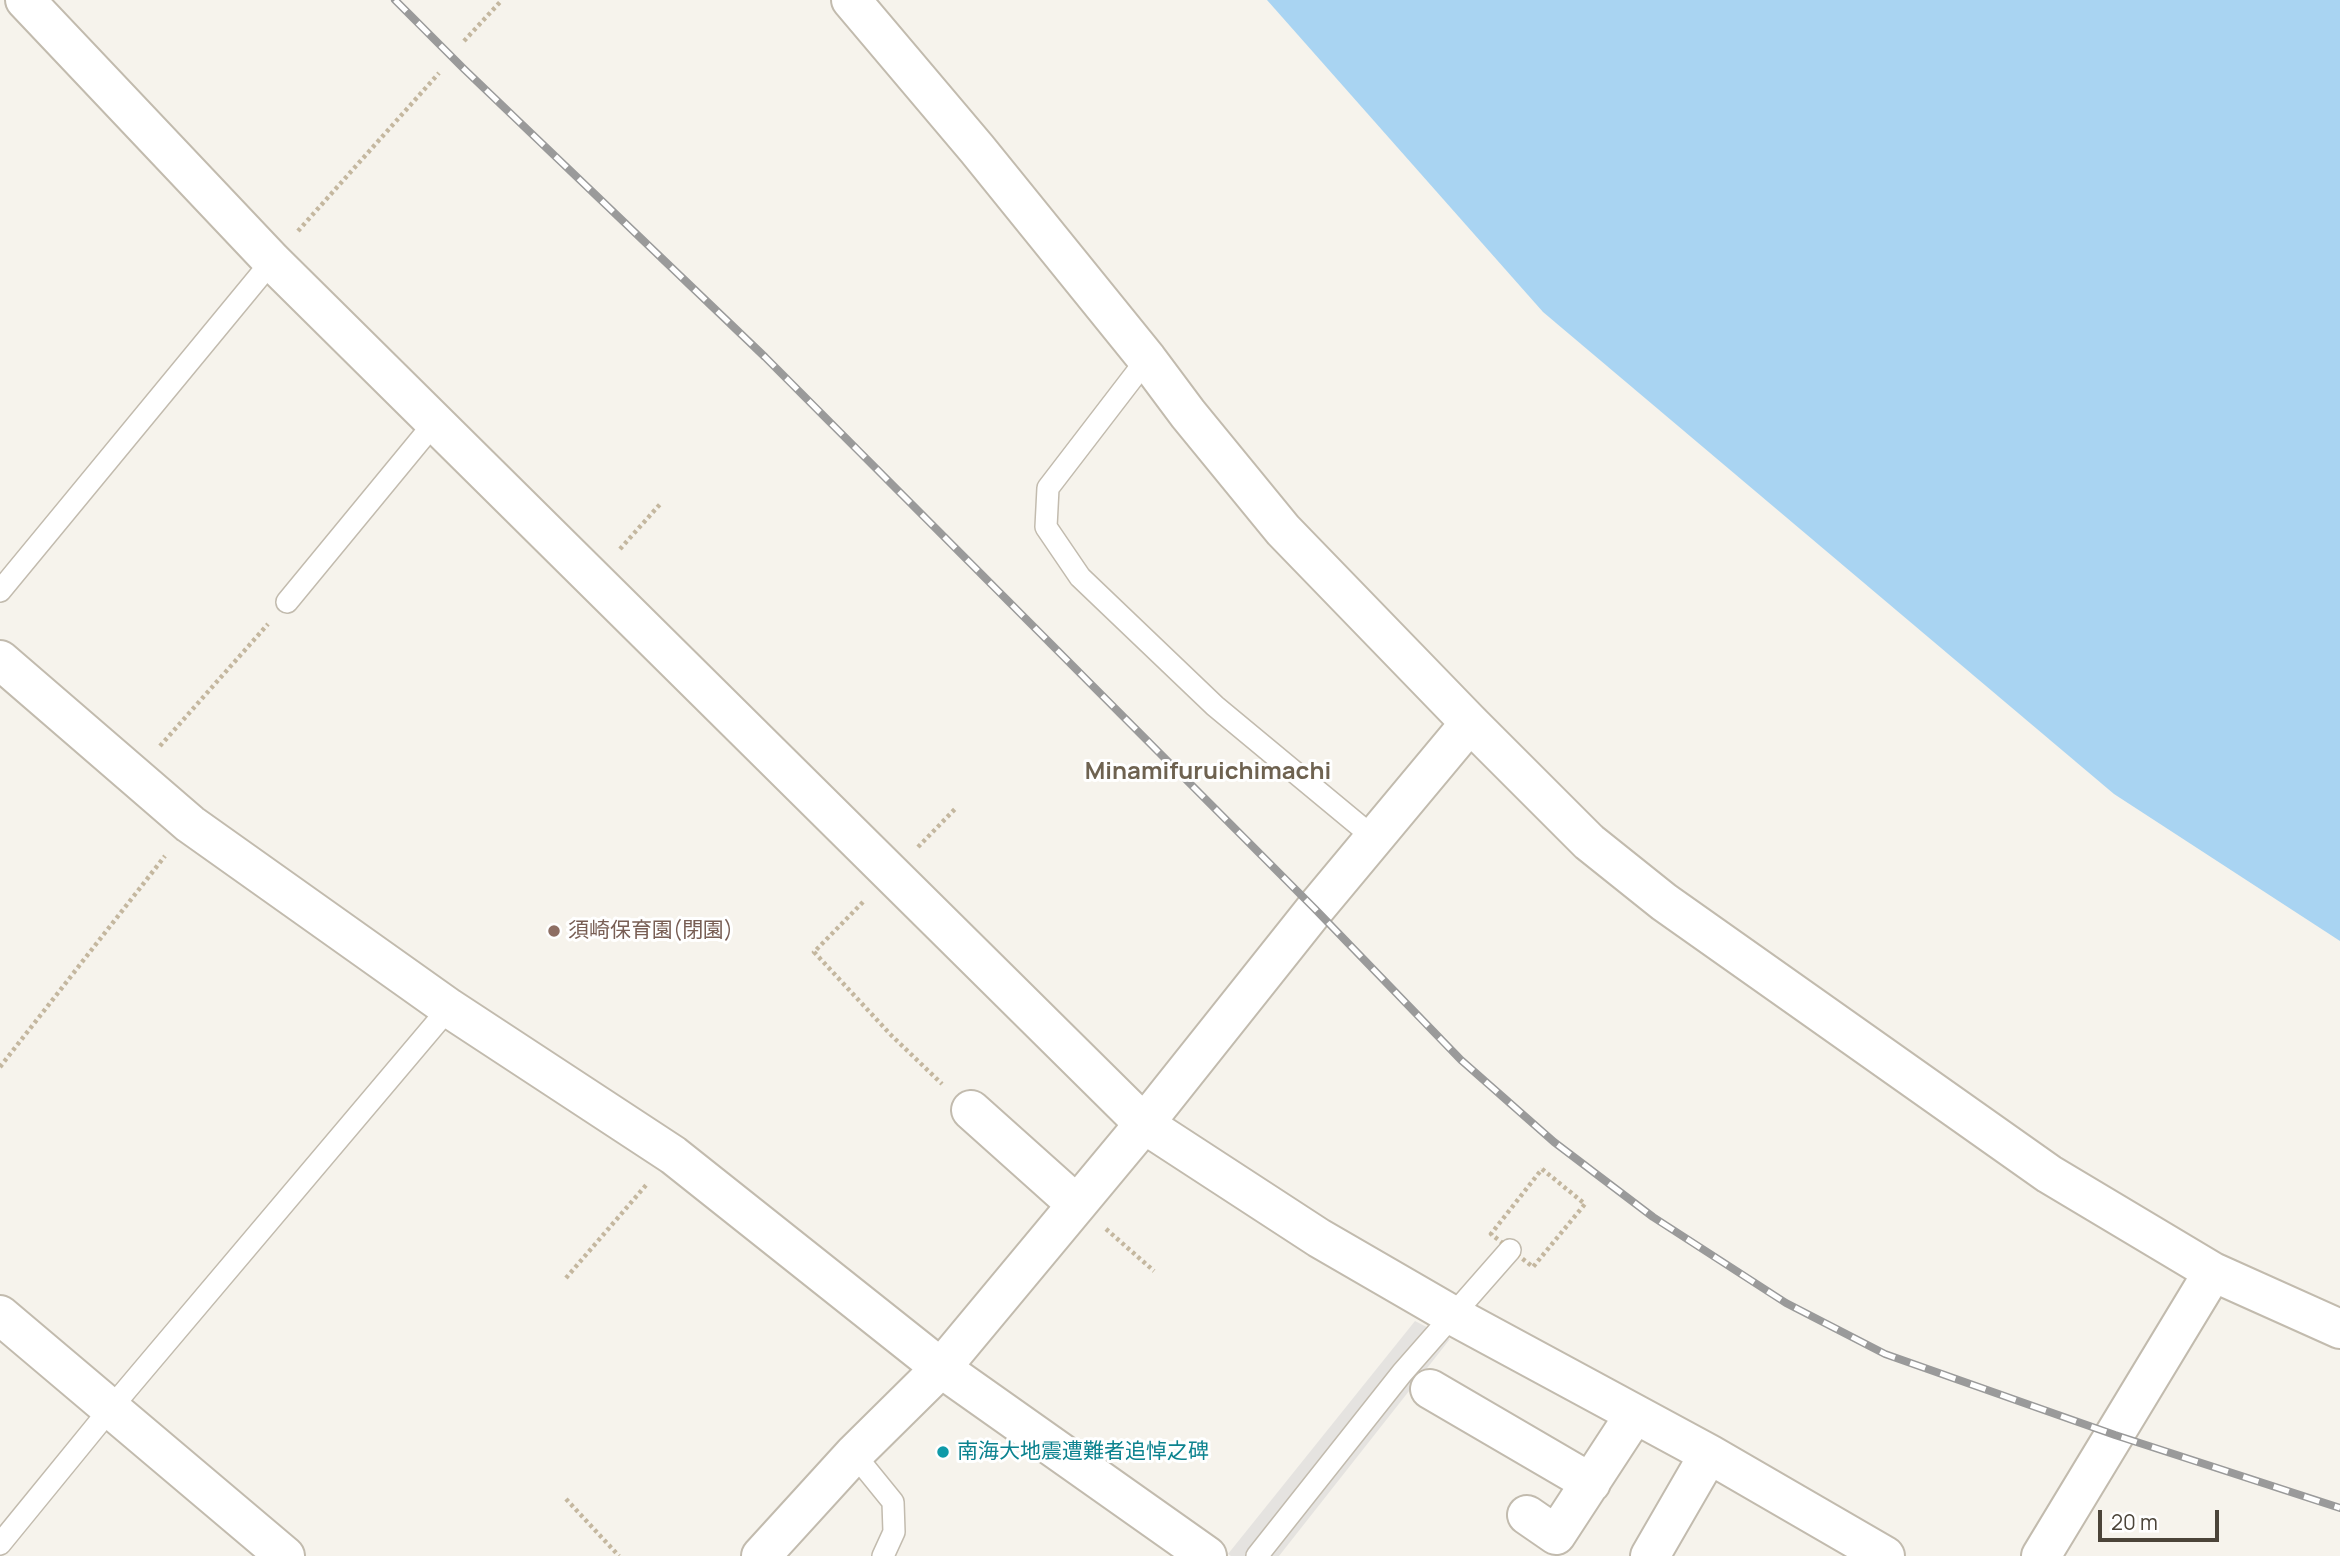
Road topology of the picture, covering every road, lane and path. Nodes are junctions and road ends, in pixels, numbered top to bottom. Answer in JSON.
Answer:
{"nodes":[{"id":1,"x":25,"y":0,"type":"edge"},
{"id":2,"x":502,"y":0,"type":"edge"},
{"id":3,"x":851,"y":0,"type":"edge"},
{"id":4,"x":464,"y":41,"type":"dead end"},
{"id":5,"x":439,"y":72,"type":"dead end"},
{"id":6,"x":272,"y":261,"type":"junction"},
{"id":7,"x":1147,"y":359,"type":"junction"},
{"id":8,"x":436,"y":421,"type":"junction"},
{"id":9,"x":662,"y":502,"type":"dead end"},
{"id":10,"x":593,"y":578,"type":"junction"},
{"id":11,"x":0,"y":591,"type":"edge"},
{"id":12,"x":287,"y":602,"type":"joint"},
{"id":13,"x":0,"y":660,"type":"edge"},
{"id":14,"x":1470,"y":723,"type":"junction"},
{"id":15,"x":135,"y":776,"type":"junction"},
{"id":16,"x":957,"y":807,"type":"dead end"},
{"id":17,"x":190,"y":824,"type":"junction"},
{"id":18,"x":1373,"y":838,"type":"junction"},
{"id":19,"x":891,"y":874,"type":"junction"},
{"id":20,"x":449,"y":1008,"type":"junction"},
{"id":21,"x":0,"y":1068,"type":"edge"},
{"id":22,"x":971,"y":1111,"type":"joint"},
{"id":23,"x":1144,"y":1124,"type":"junction"},
{"id":24,"x":673,"y":1155,"type":"junction"},
{"id":25,"x":1076,"y":1204,"type":"junction"},
{"id":26,"x":1510,"y":1250,"type":"junction"},
{"id":27,"x":1154,"y":1271,"type":"dead end"},
{"id":28,"x":2213,"y":1272,"type":"junction"},
{"id":29,"x":566,"y":1278,"type":"dead end"},
{"id":30,"x":0,"y":1315,"type":"edge"},
{"id":31,"x":1452,"y":1315,"type":"junction"},
{"id":32,"x":2340,"y":1329,"type":"edge"},
{"id":33,"x":941,"y":1368,"type":"junction"},
{"id":34,"x":1430,"y":1389,"type":"dead end"},
{"id":35,"x":111,"y":1408,"type":"junction"},
{"id":36,"x":1635,"y":1414,"type":"junction"},
{"id":37,"x":854,"y":1454,"type":"junction"},
{"id":38,"x":1709,"y":1454,"type":"junction"},
{"id":39,"x":1591,"y":1483,"type":"junction"},
{"id":40,"x":566,"y":1499,"type":"dead end"},
{"id":41,"x":1527,"y":1516,"type":"dead end"},
{"id":42,"x":0,"y":1544,"type":"edge"},
{"id":43,"x":285,"y":1556,"type":"edge"},
{"id":44,"x":620,"y":1556,"type":"edge"},
{"id":45,"x":761,"y":1556,"type":"edge"},
{"id":46,"x":883,"y":1556,"type":"edge"},
{"id":47,"x":1207,"y":1556,"type":"edge"},
{"id":48,"x":1256,"y":1556,"type":"edge"},
{"id":49,"x":1650,"y":1556,"type":"edge"},
{"id":50,"x":1885,"y":1556,"type":"edge"},
{"id":51,"x":2041,"y":1556,"type":"edge"}],
"edges":[{"from":1,"to":6,"type":"street"},
{"from":2,"to":4,"type":"path"},
{"from":3,"to":7,"type":"street"},
{"from":5,"to":6,"type":"path"},
{"from":6,"to":8,"type":"street"},
{"from":6,"to":11,"type":"lane"},
{"from":7,"to":14,"type":"street"},
{"from":7,"to":18,"type":"lane"},
{"from":8,"to":10,"type":"street"},
{"from":8,"to":12,"type":"lane"},
{"from":9,"to":10,"type":"path"},
{"from":10,"to":19,"type":"street"},
{"from":12,"to":15,"type":"path"},
{"from":13,"to":15,"type":"street"},
{"from":14,"to":18,"type":"street"},
{"from":14,"to":28,"type":"street"},
{"from":15,"to":17,"type":"street"},
{"from":16,"to":19,"type":"path"},
{"from":17,"to":20,"type":"street"},
{"from":17,"to":21,"type":"path"},
{"from":18,"to":23,"type":"street"},
{"from":19,"to":22,"type":"path"},
{"from":19,"to":23,"type":"street"},
{"from":20,"to":24,"type":"street"},
{"from":20,"to":35,"type":"lane"},
{"from":22,"to":25,"type":"street"},
{"from":23,"to":25,"type":"street"},
{"from":23,"to":31,"type":"street"},
{"from":24,"to":29,"type":"path"},
{"from":24,"to":33,"type":"street"},
{"from":25,"to":27,"type":"path"},
{"from":25,"to":33,"type":"street"},
{"from":26,"to":26,"type":"path"},
{"from":26,"to":31,"type":"lane"},
{"from":28,"to":32,"type":"street"},
{"from":28,"to":51,"type":"street"},
{"from":30,"to":35,"type":"street"},
{"from":31,"to":36,"type":"street"},
{"from":31,"to":48,"type":"lane"},
{"from":33,"to":37,"type":"street"},
{"from":33,"to":47,"type":"street"},
{"from":34,"to":39,"type":"street"},
{"from":35,"to":42,"type":"lane"},
{"from":35,"to":43,"type":"street"},
{"from":36,"to":38,"type":"street"},
{"from":36,"to":39,"type":"street"},
{"from":37,"to":45,"type":"street"},
{"from":37,"to":46,"type":"lane"},
{"from":38,"to":49,"type":"street"},
{"from":38,"to":50,"type":"street"},
{"from":39,"to":41,"type":"street"},
{"from":40,"to":44,"type":"path"}]}
